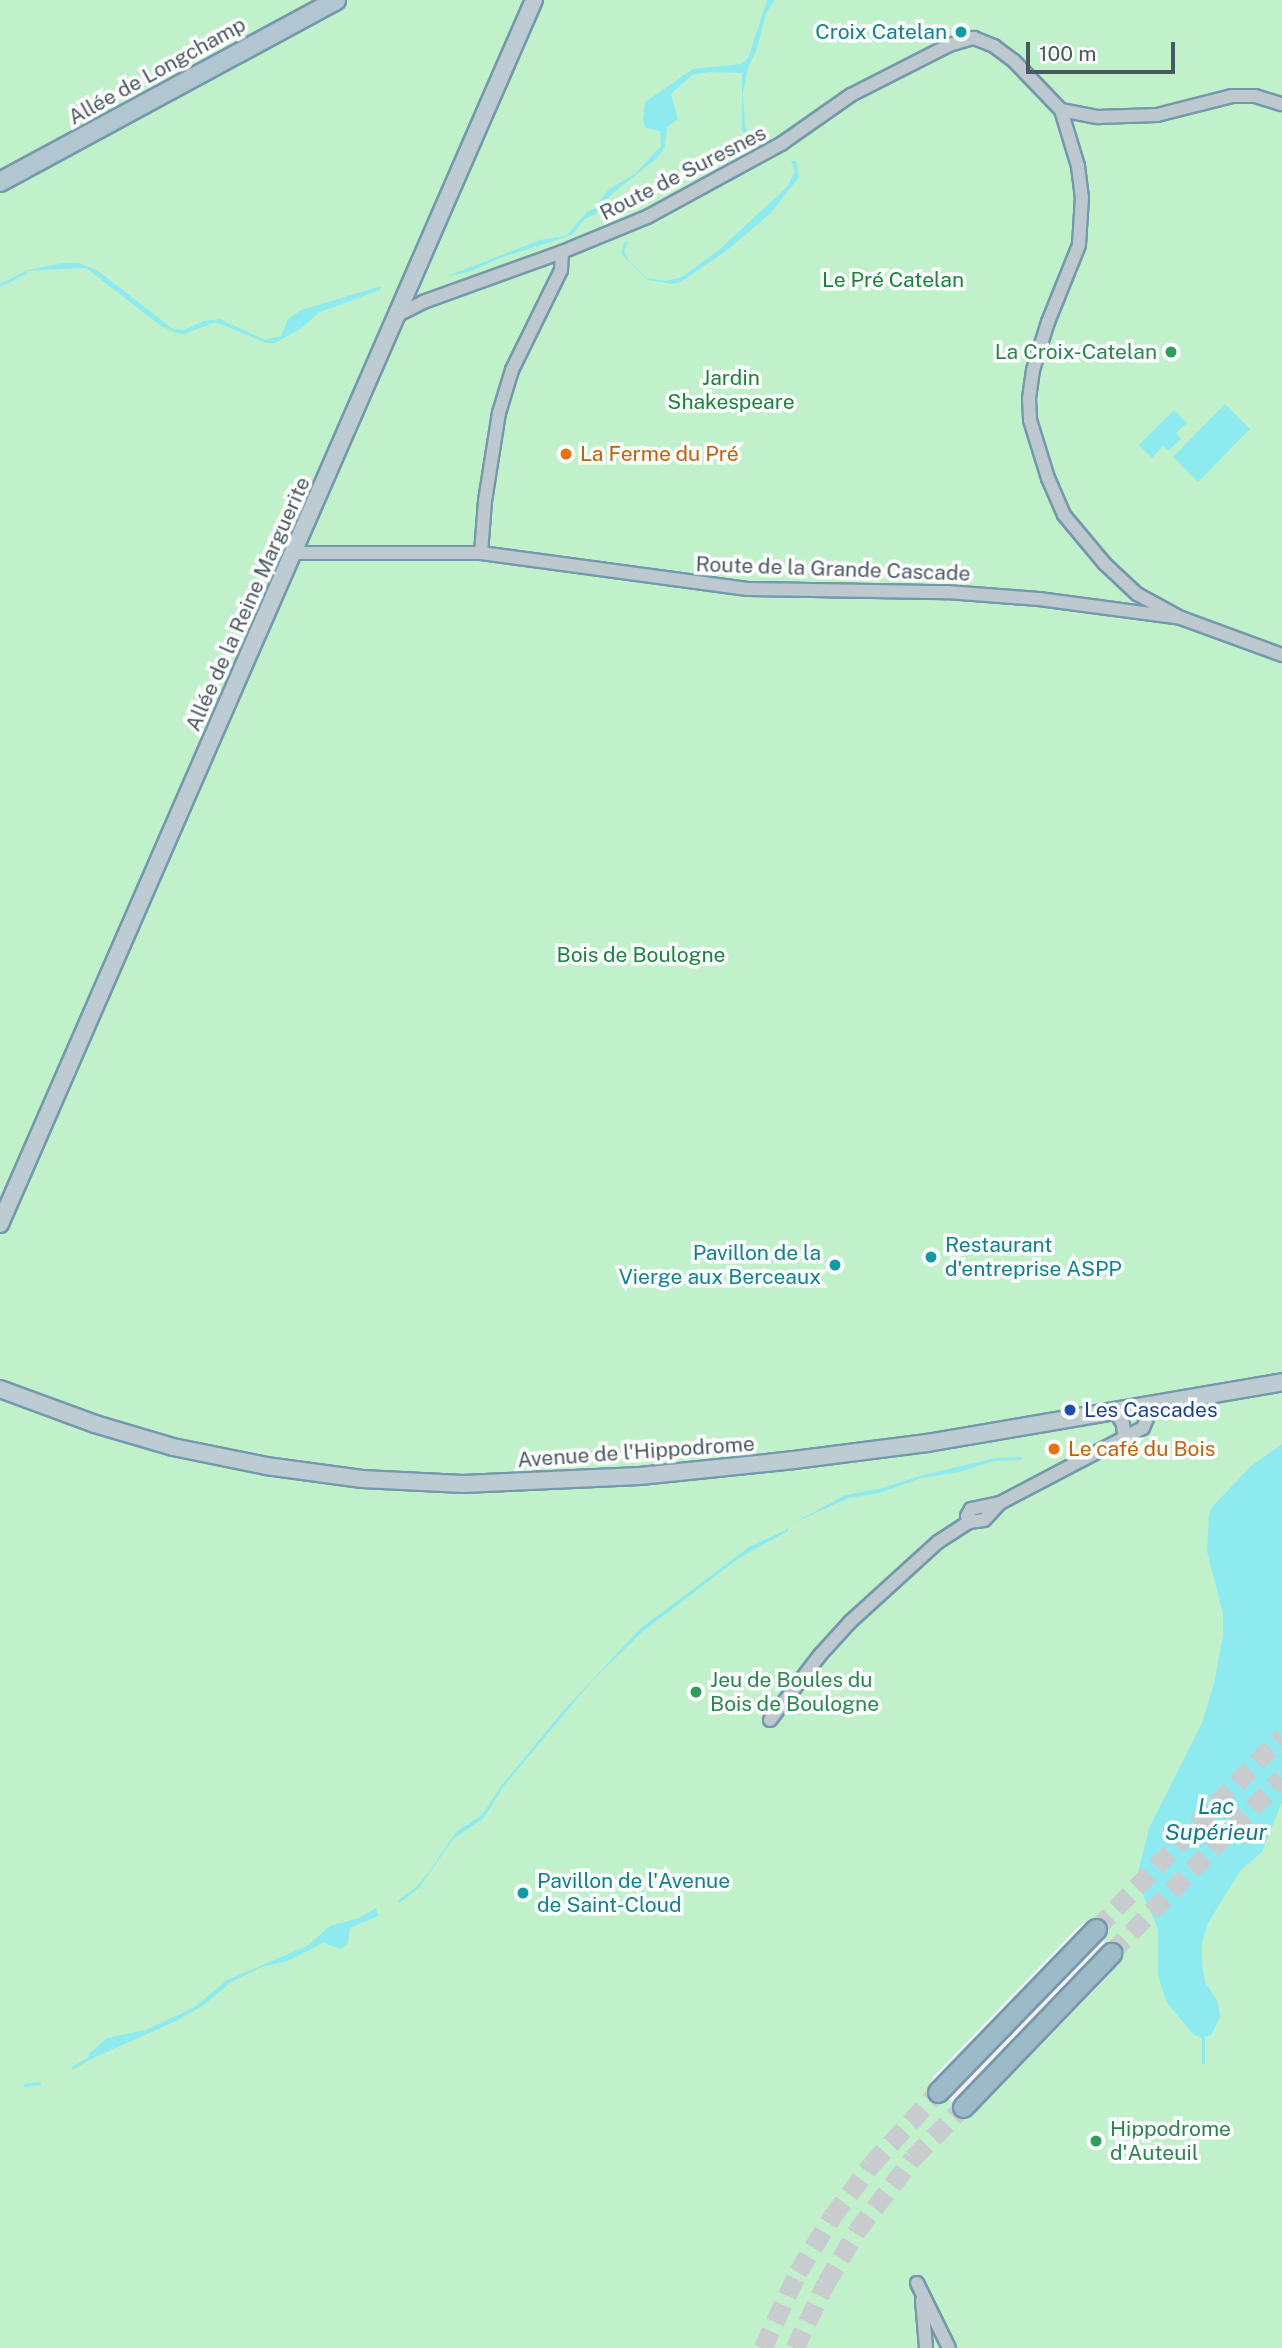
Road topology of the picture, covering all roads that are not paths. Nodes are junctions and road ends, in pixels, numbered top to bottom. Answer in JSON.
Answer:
{"nodes":[{"id":1,"x":336,"y":0,"type":"edge"},
{"id":2,"x":534,"y":0,"type":"edge"},
{"id":3,"x":1282,"y":104,"type":"edge"},
{"id":4,"x":1061,"y":110,"type":"junction"},
{"id":5,"x":0,"y":183,"type":"edge"},
{"id":6,"x":562,"y":252,"type":"junction"},
{"id":7,"x":396,"y":316,"type":"junction"},
{"id":8,"x":293,"y":554,"type":"junction"},
{"id":9,"x":481,"y":554,"type":"junction"},
{"id":10,"x":1181,"y":618,"type":"junction"},
{"id":11,"x":1282,"y":655,"type":"edge"},
{"id":12,"x":0,"y":1224,"type":"edge"},
{"id":13,"x":1282,"y":1382,"type":"edge"},
{"id":14,"x":0,"y":1389,"type":"edge"},
{"id":15,"x":1153,"y":1405,"type":"junction"},
{"id":16,"x":1115,"y":1411,"type":"junction"},
{"id":17,"x":1124,"y":1436,"type":"junction"},
{"id":18,"x":770,"y":1720,"type":"dead end"},
{"id":19,"x":1096,"y":1928,"type":"tunnel mouth"},
{"id":20,"x":1111,"y":1953,"type":"tunnel mouth"},
{"id":21,"x":938,"y":2092,"type":"tunnel mouth"},
{"id":22,"x":962,"y":2107,"type":"tunnel mouth"},
{"id":23,"x":917,"y":2283,"type":"dead end"},
{"id":24,"x":922,"y":2297,"type":"junction"},
{"id":25,"x":926,"y":2348,"type":"edge"},
{"id":26,"x":933,"y":2348,"type":"edge"},
{"id":27,"x":948,"y":2348,"type":"edge"}],
"edges":[{"from":1,"to":5,"type":"main road","name":"Allée de Longchamp"},
{"from":2,"to":7,"type":"main road","name":"Allée de la Reine Marguerite"},
{"from":3,"to":4,"type":"street"},
{"from":4,"to":6,"type":"street","name":"Route de Suresnes"},
{"from":4,"to":10,"type":"street"},
{"from":6,"to":7,"type":"street","name":"Route de Suresnes"},
{"from":6,"to":9,"type":"street"},
{"from":7,"to":8,"type":"main road","name":"Allée de la Reine Marguerite"},
{"from":8,"to":9,"type":"street","name":"Route de la Grande Cascade"},
{"from":8,"to":12,"type":"main road","name":"Allée de la Reine Marguerite"},
{"from":9,"to":10,"type":"street","name":"Route de la Grande Cascade"},
{"from":10,"to":11,"type":"street","name":"Route de la Grande Cascade"},
{"from":13,"to":15,"type":"main road","name":"Avenue de l'Hippodrome"},
{"from":14,"to":16,"type":"main road","name":"Avenue de l'Hippodrome"},
{"from":15,"to":16,"type":"main road","name":"Avenue de l'Hippodrome"},
{"from":15,"to":17,"type":"street"},
{"from":16,"to":17,"type":"street"},
{"from":17,"to":18,"type":"street"},
{"from":19,"to":21,"type":"highway"},
{"from":20,"to":22,"type":"highway"},
{"from":23,"to":24,"type":"street"},
{"from":24,"to":25,"type":"street"},
{"from":24,"to":27,"type":"street"},
{"from":26,"to":27,"type":"street"}]}
